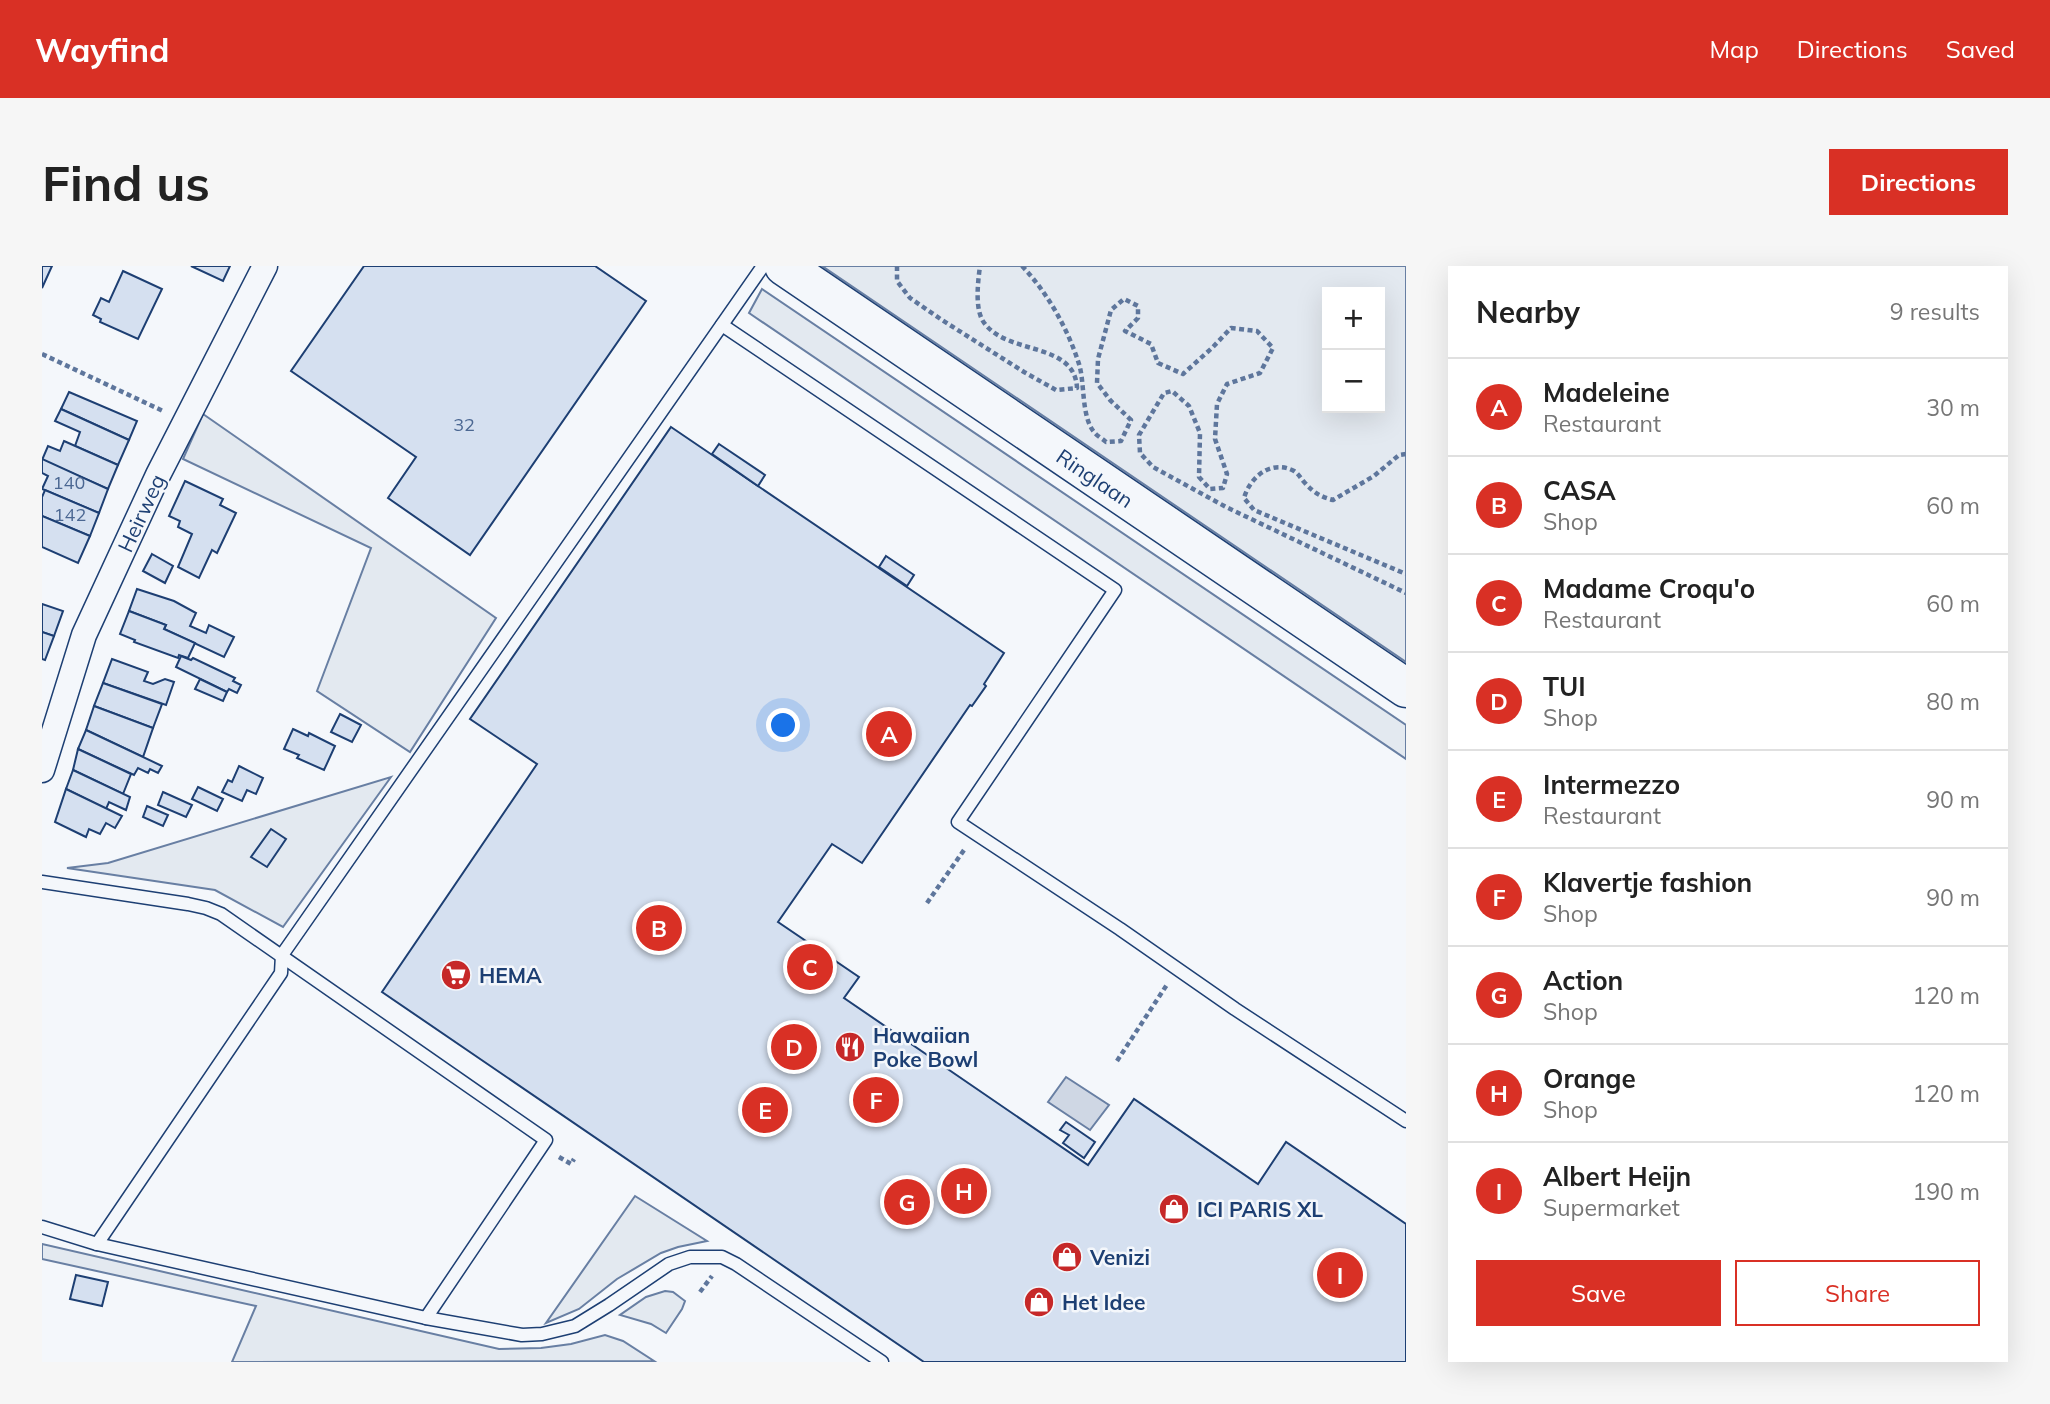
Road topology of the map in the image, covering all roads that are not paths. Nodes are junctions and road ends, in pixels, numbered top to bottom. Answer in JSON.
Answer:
{"nodes":[{"id":1,"x":265,"y":266,"type":"edge"},
{"id":2,"x":764,"y":266,"type":"edge"},
{"id":3,"x":784,"y":266,"type":"edge"},
{"id":4,"x":722,"y":325,"type":"junction"},
{"id":5,"x":1406,"y":688,"type":"edge"},
{"id":6,"x":42,"y":770,"type":"edge"},
{"id":7,"x":42,"y":882,"type":"edge"},
{"id":8,"x":282,"y":955,"type":"junction"},
{"id":9,"x":1406,"y":1121,"type":"edge"},
{"id":10,"x":42,"y":1227,"type":"edge"},
{"id":11,"x":97,"y":1244,"type":"junction"},
{"id":12,"x":426,"y":1318,"type":"junction"},
{"id":13,"x":882,"y":1362,"type":"edge"}],
"edges":[{"from":1,"to":6,"type":"street","name":"Heirweg"},
{"from":2,"to":4,"type":"lane"},
{"from":3,"to":5,"type":"main road","name":"Ringlaan"},
{"from":4,"to":8,"type":"lane"},
{"from":4,"to":9,"type":"lane"},
{"from":7,"to":8,"type":"lane"},
{"from":8,"to":11,"type":"lane"},
{"from":8,"to":12,"type":"lane"},
{"from":10,"to":11,"type":"lane"},
{"from":11,"to":12,"type":"lane"},
{"from":12,"to":13,"type":"lane"}]}
